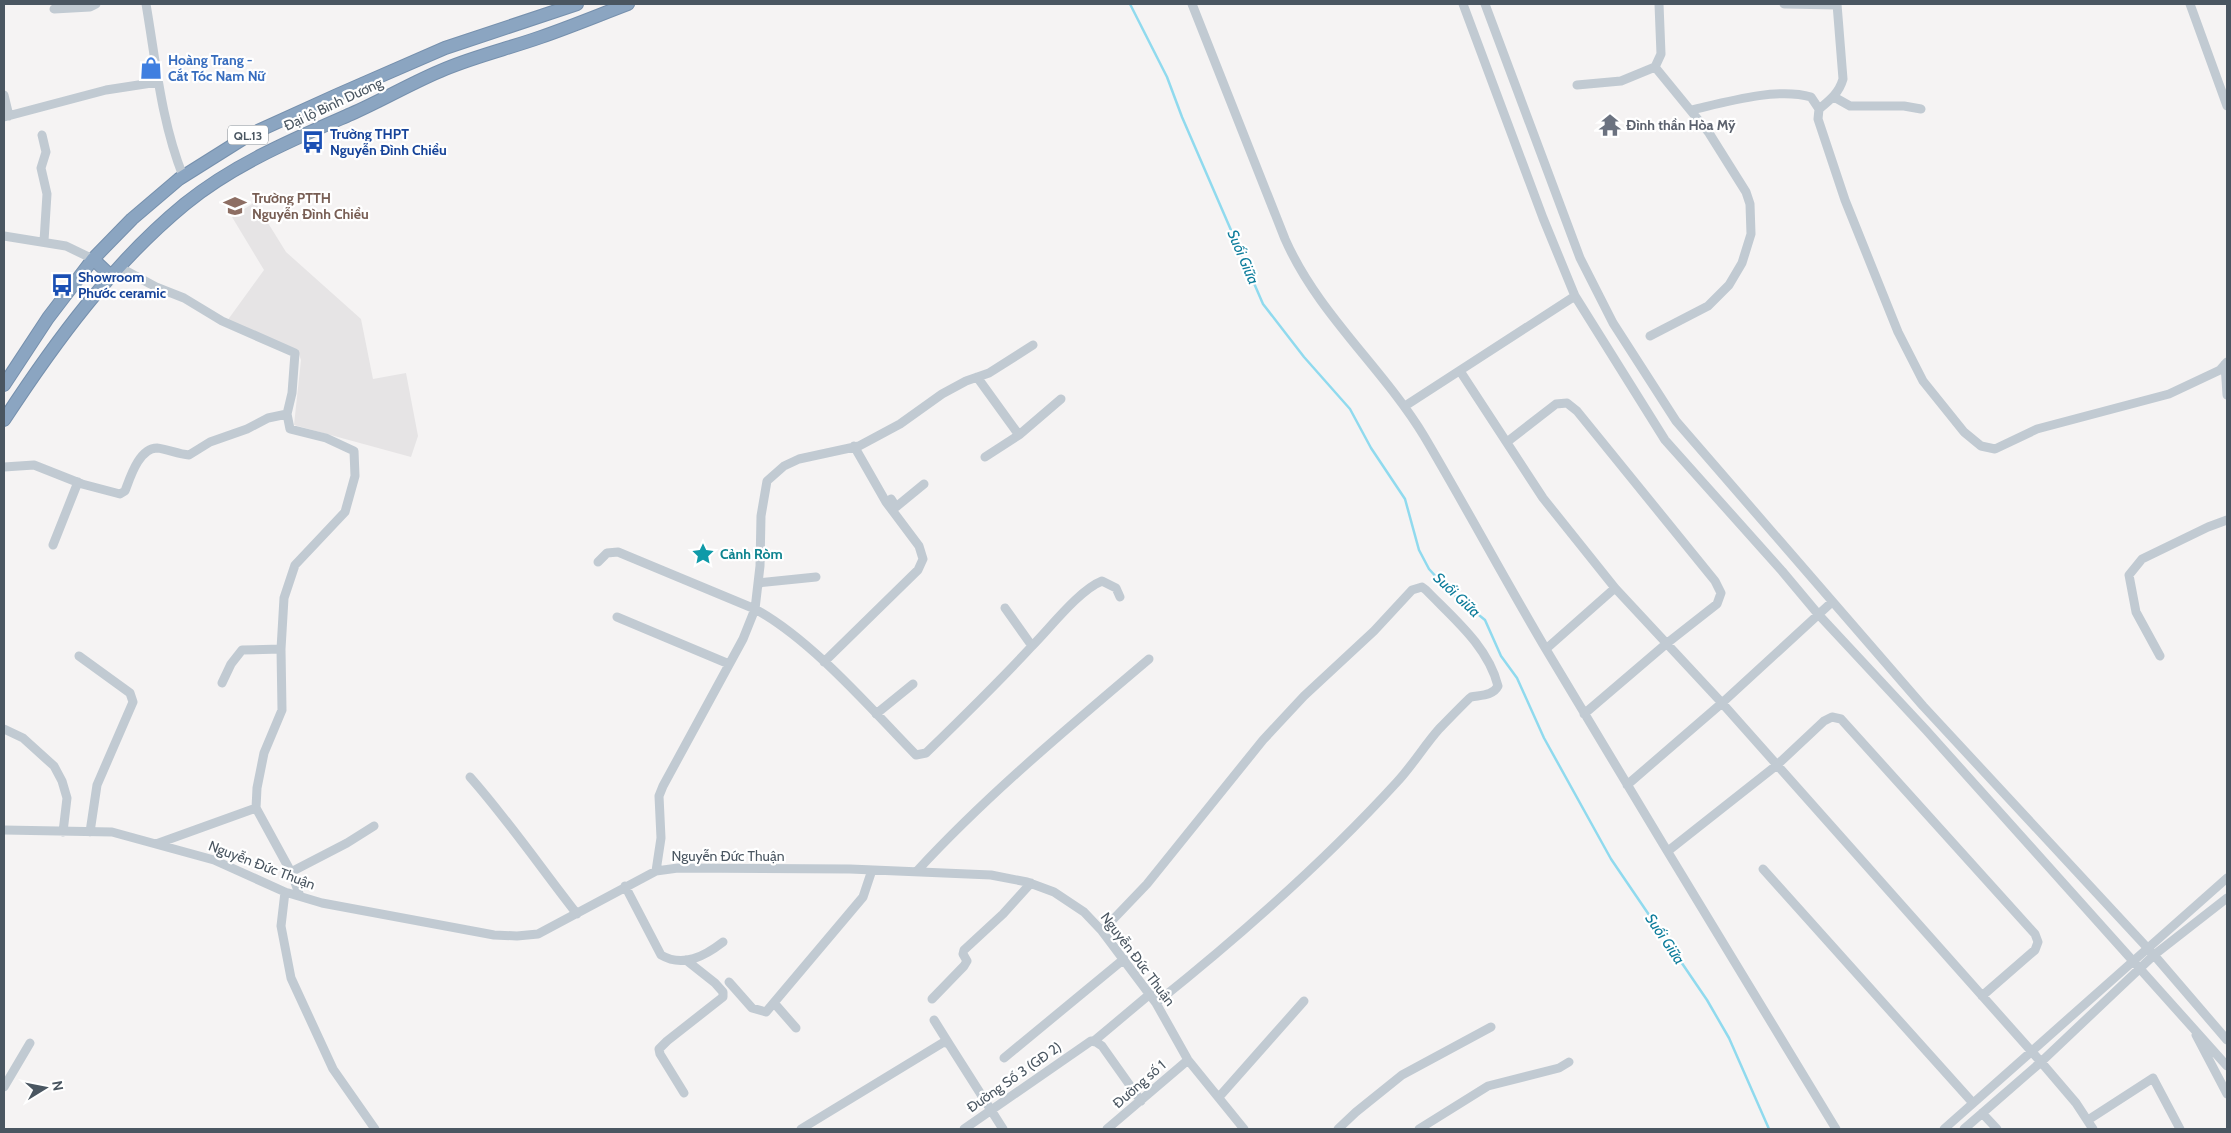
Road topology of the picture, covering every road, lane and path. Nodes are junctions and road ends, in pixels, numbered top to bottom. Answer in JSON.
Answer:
{"nodes":[{"id":1,"x":96,"y":4,"type":"edge"},
{"id":2,"x":146,"y":4,"type":"edge"},
{"id":3,"x":577,"y":4,"type":"edge"},
{"id":4,"x":628,"y":4,"type":"edge"},
{"id":5,"x":1192,"y":4,"type":"edge"},
{"id":6,"x":1463,"y":4,"type":"edge"},
{"id":7,"x":1485,"y":4,"type":"edge"},
{"id":8,"x":1659,"y":4,"type":"edge"},
{"id":9,"x":1784,"y":4,"type":"edge"},
{"id":10,"x":1837,"y":4,"type":"edge"},
{"id":11,"x":2190,"y":4,"type":"edge"},
{"id":12,"x":54,"y":9,"type":"dead end"},
{"id":13,"x":1655,"y":67,"type":"junction"},
{"id":14,"x":158,"y":82,"type":"junction"},
{"id":15,"x":1577,"y":85,"type":"dead end"},
{"id":16,"x":4,"y":95,"type":"edge"},
{"id":17,"x":1834,"y":97,"type":"junction"},
{"id":18,"x":2227,"y":106,"type":"edge"},
{"id":19,"x":1921,"y":108,"type":"dead end"},
{"id":20,"x":1819,"y":109,"type":"junction"},
{"id":21,"x":1692,"y":110,"type":"junction"},
{"id":22,"x":6,"y":116,"type":"edge"},
{"id":23,"x":42,"y":135,"type":"dead end"},
{"id":24,"x":183,"y":176,"type":"junction"},
{"id":25,"x":4,"y":236,"type":"edge"},
{"id":26,"x":44,"y":241,"type":"junction"},
{"id":27,"x":93,"y":259,"type":"junction"},
{"id":28,"x":115,"y":271,"type":"junction"},
{"id":29,"x":1575,"y":296,"type":"junction"},
{"id":30,"x":1650,"y":336,"type":"dead end"},
{"id":31,"x":1034,"y":345,"type":"dead end"},
{"id":32,"x":2226,"y":363,"type":"edge"},
{"id":33,"x":1460,"y":371,"type":"junction"},
{"id":34,"x":977,"y":377,"type":"junction"},
{"id":35,"x":4,"y":385,"type":"edge"},
{"id":36,"x":2227,"y":395,"type":"edge"},
{"id":37,"x":1061,"y":400,"type":"dead end"},
{"id":38,"x":1405,"y":406,"type":"junction"},
{"id":39,"x":287,"y":414,"type":"junction"},
{"id":40,"x":4,"y":420,"type":"edge"},
{"id":41,"x":1019,"y":434,"type":"junction"},
{"id":42,"x":1507,"y":442,"type":"junction"},
{"id":43,"x":857,"y":446,"type":"junction"},
{"id":44,"x":985,"y":457,"type":"dead end"},
{"id":45,"x":4,"y":467,"type":"edge"},
{"id":46,"x":78,"y":482,"type":"junction"},
{"id":47,"x":924,"y":484,"type":"dead end"},
{"id":48,"x":2227,"y":520,"type":"edge"},
{"id":49,"x":53,"y":545,"type":"dead end"},
{"id":50,"x":598,"y":562,"type":"dead end"},
{"id":51,"x":816,"y":577,"type":"dead end"},
{"id":52,"x":758,"y":583,"type":"junction"},
{"id":53,"x":1615,"y":588,"type":"junction"},
{"id":54,"x":1120,"y":597,"type":"dead end"},
{"id":55,"x":1832,"y":602,"type":"junction"},
{"id":56,"x":1005,"y":608,"type":"dead end"},
{"id":57,"x":755,"y":609,"type":"junction"},
{"id":58,"x":1818,"y":614,"type":"junction"},
{"id":59,"x":617,"y":617,"type":"dead end"},
{"id":60,"x":1666,"y":644,"type":"junction"},
{"id":61,"x":1032,"y":646,"type":"junction"},
{"id":62,"x":282,"y":648,"type":"junction"},
{"id":63,"x":1546,"y":649,"type":"junction"},
{"id":64,"x":78,"y":656,"type":"dead end"},
{"id":65,"x":2160,"y":656,"type":"dead end"},
{"id":66,"x":1149,"y":659,"type":"dead end"},
{"id":67,"x":824,"y":662,"type":"junction"},
{"id":68,"x":729,"y":664,"type":"junction"},
{"id":69,"x":222,"y":683,"type":"dead end"},
{"id":70,"x":913,"y":684,"type":"dead end"},
{"id":71,"x":1722,"y":703,"type":"junction"},
{"id":72,"x":876,"y":714,"type":"junction"},
{"id":73,"x":1584,"y":714,"type":"junction"},
{"id":74,"x":4,"y":730,"type":"edge"},
{"id":75,"x":1777,"y":765,"type":"junction"},
{"id":76,"x":470,"y":777,"type":"dead end"},
{"id":77,"x":1627,"y":785,"type":"junction"},
{"id":78,"x":256,"y":808,"type":"junction"},
{"id":79,"x":374,"y":826,"type":"dead end"},
{"id":80,"x":4,"y":830,"type":"edge"},
{"id":81,"x":63,"y":832,"type":"junction"},
{"id":82,"x":90,"y":832,"type":"junction"},
{"id":83,"x":155,"y":844,"type":"junction"},
{"id":84,"x":1668,"y":852,"type":"junction"},
{"id":85,"x":1763,"y":869,"type":"dead end"},
{"id":86,"x":872,"y":870,"type":"junction"},
{"id":87,"x":917,"y":871,"type":"junction"},
{"id":88,"x":291,"y":872,"type":"junction"},
{"id":89,"x":656,"y":872,"type":"junction"},
{"id":90,"x":2227,"y":878,"type":"edge"},
{"id":91,"x":1031,"y":883,"type":"junction"},
{"id":92,"x":625,"y":886,"type":"junction"},
{"id":93,"x":285,"y":892,"type":"junction"},
{"id":94,"x":300,"y":896,"type":"junction"},
{"id":95,"x":2227,"y":898,"type":"edge"},
{"id":96,"x":577,"y":914,"type":"junction"},
{"id":97,"x":1102,"y":931,"type":"junction"},
{"id":98,"x":723,"y":942,"type":"dead end"},
{"id":99,"x":2147,"y":948,"type":"junction"},
{"id":100,"x":2154,"y":955,"type":"junction"},
{"id":101,"x":1124,"y":959,"type":"junction"},
{"id":102,"x":686,"y":960,"type":"junction"},
{"id":103,"x":2133,"y":961,"type":"junction"},
{"id":104,"x":2140,"y":968,"type":"junction"},
{"id":105,"x":729,"y":982,"type":"dead end"},
{"id":106,"x":1150,"y":994,"type":"junction"},
{"id":107,"x":1982,"y":996,"type":"junction"},
{"id":108,"x":932,"y":999,"type":"dead end"},
{"id":109,"x":1304,"y":1001,"type":"dead end"},
{"id":110,"x":1156,"y":1003,"type":"junction"},
{"id":111,"x":775,"y":1004,"type":"junction"},
{"id":112,"x":2186,"y":1018,"type":"junction"},
{"id":113,"x":934,"y":1020,"type":"dead end"},
{"id":114,"x":1491,"y":1027,"type":"dead end"},
{"id":115,"x":796,"y":1028,"type":"dead end"},
{"id":116,"x":2227,"y":1040,"type":"edge"},
{"id":117,"x":1094,"y":1041,"type":"junction"},
{"id":118,"x":30,"y":1043,"type":"dead end"},
{"id":119,"x":949,"y":1044,"type":"junction"},
{"id":120,"x":2031,"y":1050,"type":"junction"},
{"id":121,"x":1004,"y":1058,"type":"dead end"},
{"id":122,"x":1188,"y":1060,"type":"junction"},
{"id":123,"x":1570,"y":1062,"type":"dead end"},
{"id":124,"x":2041,"y":1062,"type":"junction"},
{"id":125,"x":2227,"y":1066,"type":"edge"},
{"id":126,"x":4,"y":1087,"type":"edge"},
{"id":127,"x":684,"y":1093,"type":"dead end"},
{"id":128,"x":2227,"y":1094,"type":"edge"},
{"id":129,"x":1218,"y":1097,"type":"junction"},
{"id":130,"x":1141,"y":1101,"type":"junction"},
{"id":131,"x":1973,"y":1103,"type":"junction"},
{"id":132,"x":991,"y":1112,"type":"junction"},
{"id":133,"x":1982,"y":1113,"type":"junction"},
{"id":134,"x":2088,"y":1120,"type":"junction"},
{"id":135,"x":376,"y":1129,"type":"edge"},
{"id":136,"x":801,"y":1129,"type":"edge"},
{"id":137,"x":964,"y":1129,"type":"edge"},
{"id":138,"x":1002,"y":1129,"type":"edge"},
{"id":139,"x":1108,"y":1129,"type":"edge"},
{"id":140,"x":1244,"y":1129,"type":"edge"},
{"id":141,"x":1338,"y":1129,"type":"edge"},
{"id":142,"x":1419,"y":1129,"type":"edge"},
{"id":143,"x":1836,"y":1129,"type":"edge"},
{"id":144,"x":1944,"y":1129,"type":"edge"},
{"id":145,"x":1964,"y":1129,"type":"edge"},
{"id":146,"x":1997,"y":1129,"type":"edge"},
{"id":147,"x":2093,"y":1129,"type":"edge"},
{"id":148,"x":2180,"y":1129,"type":"edge"}],
"edges":[{"from":1,"to":12,"type":"street"},
{"from":2,"to":14,"type":"street"},
{"from":3,"to":24,"type":"highway","name":"Đại lộ Bình Dương","number":"QL.13"},
{"from":4,"to":28,"type":"highway","name":"Đại lộ Bình Dương","number":"QL.13"},
{"from":5,"to":38,"type":"street"},
{"from":6,"to":29,"type":"street"},
{"from":7,"to":55,"type":"street"},
{"from":8,"to":13,"type":"street"},
{"from":9,"to":10,"type":"street"},
{"from":10,"to":17,"type":"street"},
{"from":11,"to":18,"type":"street"},
{"from":13,"to":15,"type":"street"},
{"from":13,"to":21,"type":"street"},
{"from":14,"to":22,"type":"street"},
{"from":14,"to":24,"type":"street"},
{"from":16,"to":22,"type":"street"},
{"from":17,"to":19,"type":"street"},
{"from":17,"to":20,"type":"street"},
{"from":20,"to":21,"type":"street"},
{"from":20,"to":32,"type":"street"},
{"from":21,"to":30,"type":"street"},
{"from":23,"to":26,"type":"street"},
{"from":24,"to":27,"type":"highway","name":"Đại lộ Bình Dương","number":"QL.13"},
{"from":25,"to":26,"type":"street"},
{"from":26,"to":27,"type":"street"},
{"from":27,"to":28,"type":"highway"},
{"from":27,"to":35,"type":"highway","name":"Đại lộ Bình Dương","number":"QL.13"},
{"from":28,"to":39,"type":"street"},
{"from":28,"to":40,"type":"highway","name":"Đại lộ Bình Dương","number":"QL.13"},
{"from":29,"to":33,"type":"street"},
{"from":29,"to":58,"type":"street"},
{"from":31,"to":34,"type":"street"},
{"from":32,"to":36,"type":"street"},
{"from":33,"to":38,"type":"street"},
{"from":33,"to":42,"type":"street"},
{"from":34,"to":41,"type":"street"},
{"from":34,"to":43,"type":"street"},
{"from":37,"to":41,"type":"street"},
{"from":38,"to":63,"type":"street"},
{"from":39,"to":46,"type":"street"},
{"from":39,"to":62,"type":"street"},
{"from":41,"to":44,"type":"street"},
{"from":42,"to":53,"type":"street"},
{"from":42,"to":60,"type":"street"},
{"from":43,"to":47,"type":"street"},
{"from":43,"to":52,"type":"street"},
{"from":43,"to":67,"type":"street"},
{"from":45,"to":46,"type":"street"},
{"from":46,"to":49,"type":"street"},
{"from":48,"to":65,"type":"street"},
{"from":50,"to":57,"type":"street"},
{"from":51,"to":52,"type":"street"},
{"from":52,"to":57,"type":"street"},
{"from":53,"to":60,"type":"street"},
{"from":53,"to":63,"type":"street"},
{"from":54,"to":61,"type":"street"},
{"from":55,"to":58,"type":"street"},
{"from":55,"to":99,"type":"street"},
{"from":56,"to":61,"type":"street"},
{"from":57,"to":67,"type":"street"},
{"from":57,"to":68,"type":"street"},
{"from":58,"to":71,"type":"street"},
{"from":58,"to":103,"type":"street"},
{"from":59,"to":68,"type":"street"},
{"from":60,"to":71,"type":"street"},
{"from":60,"to":73,"type":"street"},
{"from":61,"to":72,"type":"street"},
{"from":62,"to":69,"type":"street"},
{"from":62,"to":78,"type":"street"},
{"from":63,"to":73,"type":"street"},
{"from":64,"to":82,"type":"street"},
{"from":66,"to":87,"type":"street"},
{"from":67,"to":72,"type":"street"},
{"from":68,"to":89,"type":"street"},
{"from":70,"to":72,"type":"street"},
{"from":71,"to":75,"type":"street"},
{"from":71,"to":77,"type":"street"},
{"from":73,"to":77,"type":"street"},
{"from":74,"to":81,"type":"street"},
{"from":75,"to":84,"type":"street"},
{"from":75,"to":107,"type":"street"},
{"from":75,"to":107,"type":"street"},
{"from":76,"to":96,"type":"street"},
{"from":77,"to":84,"type":"street"},
{"from":78,"to":83,"type":"street"},
{"from":78,"to":88,"type":"street"},
{"from":79,"to":88,"type":"street"},
{"from":80,"to":81,"type":"street","name":"Nguyễn Đức Thuận"},
{"from":81,"to":82,"type":"street","name":"Nguyễn Đức Thuận"},
{"from":82,"to":83,"type":"street","name":"Nguyễn Đức Thuận"},
{"from":83,"to":93,"type":"street","name":"Nguyễn Đức Thuận"},
{"from":84,"to":143,"type":"street"},
{"from":85,"to":131,"type":"street"},
{"from":86,"to":87,"type":"street","name":"Nguyễn Đức Thuận"},
{"from":86,"to":89,"type":"street","name":"Nguyễn Đức Thuận"},
{"from":86,"to":111,"type":"street"},
{"from":87,"to":91,"type":"street","name":"Nguyễn Đức Thuận"},
{"from":88,"to":94,"type":"street"},
{"from":89,"to":92,"type":"street","name":"Nguyễn Đức Thuận"},
{"from":90,"to":99,"type":"street"},
{"from":91,"to":97,"type":"street","name":"Nguyễn Đức Thuận"},
{"from":91,"to":108,"type":"street"},
{"from":92,"to":96,"type":"street","name":"Nguyễn Đức Thuận"},
{"from":92,"to":102,"type":"street"},
{"from":93,"to":94,"type":"street","name":"Nguyễn Đức Thuận"},
{"from":93,"to":135,"type":"street"},
{"from":94,"to":96,"type":"street","name":"Nguyễn Đức Thuận"},
{"from":95,"to":100,"type":"street"},
{"from":97,"to":101,"type":"street","name":"Nguyễn Đức Thuận"},
{"from":97,"to":110,"type":"street"},
{"from":98,"to":102,"type":"street"},
{"from":99,"to":100,"type":"street"},
{"from":99,"to":103,"type":"street"},
{"from":100,"to":104,"type":"street"},
{"from":100,"to":116,"type":"street"},
{"from":101,"to":106,"type":"street","name":"Nguyễn Đức Thuận"},
{"from":101,"to":121,"type":"street"},
{"from":102,"to":127,"type":"street"},
{"from":103,"to":104,"type":"street"},
{"from":103,"to":120,"type":"street"},
{"from":104,"to":112,"type":"street"},
{"from":104,"to":124,"type":"street"},
{"from":105,"to":111,"type":"street"},
{"from":106,"to":110,"type":"street","name":"Nguyễn Đức Thuận"},
{"from":106,"to":117,"type":"street","name":"Đường Số 3 (GĐ 2)"},
{"from":107,"to":120,"type":"street"},
{"from":109,"to":129,"type":"street"},
{"from":110,"to":122,"type":"street","name":"Nguyễn Đức Thuận"},
{"from":111,"to":115,"type":"street"},
{"from":112,"to":125,"type":"street"},
{"from":112,"to":128,"type":"street"},
{"from":113,"to":119,"type":"street"},
{"from":114,"to":141,"type":"street"},
{"from":117,"to":130,"type":"street"},
{"from":117,"to":132,"type":"street","name":"Đường Số 3 (GĐ 2)"},
{"from":118,"to":126,"type":"street"},
{"from":119,"to":132,"type":"street"},
{"from":119,"to":136,"type":"street"},
{"from":120,"to":124,"type":"street"},
{"from":120,"to":131,"type":"street"},
{"from":122,"to":129,"type":"street","name":"Nguyễn Đức Thuận"},
{"from":122,"to":130,"type":"street","name":"Đường số 1"},
{"from":123,"to":142,"type":"street"},
{"from":124,"to":133,"type":"street"},
{"from":124,"to":134,"type":"street"},
{"from":129,"to":140,"type":"street","name":"Nguyễn Đức Thuận"},
{"from":130,"to":139,"type":"street","name":"Đường số 1"},
{"from":131,"to":144,"type":"street"},
{"from":132,"to":137,"type":"street","name":"Đường Số 3 (GĐ 2)"},
{"from":132,"to":138,"type":"street"},
{"from":133,"to":145,"type":"street"},
{"from":133,"to":146,"type":"street"},
{"from":134,"to":147,"type":"street"},
{"from":134,"to":148,"type":"street"}]}
